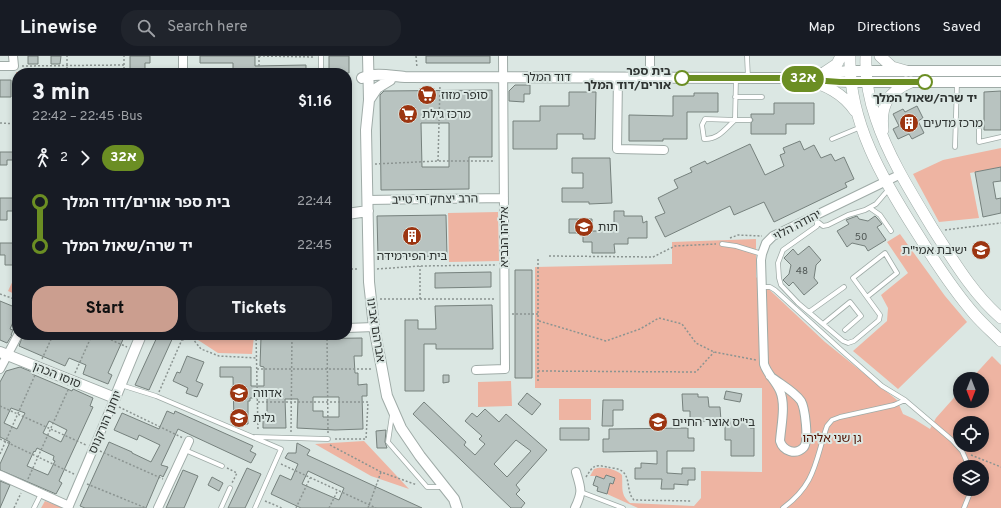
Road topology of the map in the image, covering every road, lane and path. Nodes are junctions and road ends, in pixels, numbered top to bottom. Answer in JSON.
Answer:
{"nodes":[{"id":1,"x":14,"y":56,"type":"edge"},
{"id":2,"x":67,"y":56,"type":"edge"},
{"id":3,"x":124,"y":56,"type":"edge"},
{"id":4,"x":184,"y":56,"type":"edge"},
{"id":5,"x":259,"y":56,"type":"edge"},
{"id":6,"x":321,"y":56,"type":"edge"},
{"id":7,"x":362,"y":56,"type":"edge"},
{"id":8,"x":368,"y":56,"type":"edge"},
{"id":9,"x":416,"y":56,"type":"edge"},
{"id":10,"x":502,"y":56,"type":"edge"},
{"id":11,"x":650,"y":56,"type":"edge"},
{"id":12,"x":747,"y":56,"type":"edge"},
{"id":13,"x":841,"y":56,"type":"edge"},
{"id":14,"x":850,"y":56,"type":"edge"},
{"id":15,"x":866,"y":56,"type":"edge"},
{"id":16,"x":880,"y":56,"type":"edge"},
{"id":17,"x":67,"y":65,"type":"junction"},
{"id":18,"x":124,"y":65,"type":"joint"},
{"id":19,"x":0,"y":66,"type":"edge"},
{"id":20,"x":14,"y":66,"type":"junction"},
{"id":21,"x":183,"y":68,"type":"edge"},
{"id":22,"x":259,"y":68,"type":"edge"},
{"id":23,"x":321,"y":68,"type":"edge"},
{"id":24,"x":906,"y":71,"type":"junction"},
{"id":25,"x":1001,"y":71,"type":"edge"},
{"id":26,"x":826,"y":72,"type":"junction"},
{"id":27,"x":850,"y":77,"type":"junction"},
{"id":28,"x":867,"y":77,"type":"junction"},
{"id":29,"x":366,"y":78,"type":"junction"},
{"id":30,"x":391,"y":78,"type":"junction"},
{"id":31,"x":417,"y":78,"type":"junction"},
{"id":32,"x":440,"y":78,"type":"junction"},
{"id":33,"x":502,"y":78,"type":"junction"},
{"id":34,"x":618,"y":78,"type":"junction"},
{"id":35,"x":650,"y":78,"type":"junction"},
{"id":36,"x":736,"y":78,"type":"junction"},
{"id":37,"x":748,"y":78,"type":"junction"},
{"id":38,"x":785,"y":78,"type":"junction"},
{"id":39,"x":805,"y":79,"type":"junction"},
{"id":40,"x":911,"y":82,"type":"junction"},
{"id":41,"x":957,"y":82,"type":"junction"},
{"id":42,"x":1001,"y":82,"type":"edge"},
{"id":43,"x":735,"y":97,"type":"junction"},
{"id":44,"x":762,"y":98,"type":"dead end"},
{"id":45,"x":369,"y":100,"type":"junction"},
{"id":46,"x":857,"y":114,"type":"junction"},
{"id":47,"x":735,"y":120,"type":"junction"},
{"id":48,"x":750,"y":120,"type":"dead end"},
{"id":49,"x":0,"y":124,"type":"edge"},
{"id":50,"x":12,"y":124,"type":"edge"},
{"id":51,"x":862,"y":127,"type":"junction"},
{"id":52,"x":979,"y":129,"type":"dead end"},
{"id":53,"x":366,"y":130,"type":"junction"},
{"id":54,"x":1001,"y":137,"type":"edge"},
{"id":55,"x":832,"y":139,"type":"dead end"},
{"id":56,"x":884,"y":140,"type":"junction"},
{"id":57,"x":955,"y":147,"type":"dead end"},
{"id":58,"x":664,"y":150,"type":"dead end"},
{"id":59,"x":503,"y":160,"type":"junction"},
{"id":60,"x":438,"y":161,"type":"junction"},
{"id":61,"x":367,"y":164,"type":"junction"},
{"id":62,"x":901,"y":174,"type":"junction"},
{"id":63,"x":888,"y":185,"type":"junction"},
{"id":64,"x":504,"y":198,"type":"junction"},
{"id":65,"x":367,"y":200,"type":"junction"},
{"id":66,"x":870,"y":208,"type":"junction"},
{"id":67,"x":368,"y":211,"type":"junction"},
{"id":68,"x":352,"y":213,"type":"edge"},
{"id":69,"x":817,"y":218,"type":"junction"},
{"id":70,"x":1001,"y":224,"type":"edge"},
{"id":71,"x":892,"y":231,"type":"dead end"},
{"id":72,"x":940,"y":231,"type":"dead end"},
{"id":73,"x":773,"y":236,"type":"junction"},
{"id":74,"x":722,"y":244,"type":"junction"},
{"id":75,"x":762,"y":254,"type":"junction"},
{"id":76,"x":549,"y":256,"type":"dead end"},
{"id":77,"x":538,"y":260,"type":"dead end"},
{"id":78,"x":504,"y":265,"type":"junction"},
{"id":79,"x":420,"y":266,"type":"junction"},
{"id":80,"x":352,"y":269,"type":"edge"},
{"id":81,"x":368,"y":269,"type":"junction"},
{"id":82,"x":844,"y":286,"type":"dead end"},
{"id":83,"x":761,"y":287,"type":"junction"},
{"id":84,"x":0,"y":294,"type":"edge"},
{"id":85,"x":867,"y":297,"type":"junction"},
{"id":86,"x":12,"y":298,"type":"edge"},
{"id":87,"x":370,"y":298,"type":"junction"},
{"id":88,"x":420,"y":299,"type":"junction"},
{"id":89,"x":504,"y":299,"type":"junction"},
{"id":90,"x":809,"y":312,"type":"junction"},
{"id":91,"x":504,"y":314,"type":"junction"},
{"id":92,"x":539,"y":314,"type":"junction"},
{"id":93,"x":1001,"y":318,"type":"edge"},
{"id":94,"x":539,"y":320,"type":"junction"},
{"id":95,"x":823,"y":324,"type":"junction"},
{"id":96,"x":374,"y":327,"type":"junction"},
{"id":97,"x":352,"y":328,"type":"edge"},
{"id":98,"x":845,"y":330,"type":"dead end"},
{"id":99,"x":14,"y":340,"type":"edge"},
{"id":100,"x":51,"y":340,"type":"edge"},
{"id":101,"x":90,"y":340,"type":"edge"},
{"id":102,"x":111,"y":340,"type":"edge"},
{"id":103,"x":139,"y":340,"type":"edge"},
{"id":104,"x":182,"y":340,"type":"edge"},
{"id":105,"x":194,"y":340,"type":"edge"},
{"id":106,"x":256,"y":340,"type":"edge"},
{"id":107,"x":292,"y":340,"type":"edge"},
{"id":108,"x":327,"y":340,"type":"edge"},
{"id":109,"x":1001,"y":341,"type":"edge"},
{"id":110,"x":134,"y":350,"type":"junction"},
{"id":111,"x":714,"y":352,"type":"junction"},
{"id":112,"x":4,"y":353,"type":"edge"},
{"id":113,"x":257,"y":358,"type":"junction"},
{"id":114,"x":764,"y":364,"type":"junction"},
{"id":115,"x":38,"y":367,"type":"junction"},
{"id":116,"x":0,"y":369,"type":"edge"},
{"id":117,"x":257,"y":369,"type":"junction"},
{"id":118,"x":292,"y":369,"type":"junction"},
{"id":119,"x":382,"y":369,"type":"junction"},
{"id":120,"x":327,"y":370,"type":"junction"},
{"id":121,"x":476,"y":370,"type":"dead end"},
{"id":122,"x":538,"y":371,"type":"junction"},
{"id":123,"x":770,"y":376,"type":"junction"},
{"id":124,"x":72,"y":381,"type":"junction"},
{"id":125,"x":538,"y":381,"type":"dead end"},
{"id":126,"x":120,"y":385,"type":"junction"},
{"id":127,"x":156,"y":396,"type":"junction"},
{"id":128,"x":905,"y":400,"type":"junction"},
{"id":129,"x":113,"y":401,"type":"junction"},
{"id":130,"x":258,"y":402,"type":"junction"},
{"id":131,"x":292,"y":402,"type":"junction"},
{"id":132,"x":328,"y":402,"type":"junction"},
{"id":133,"x":0,"y":406,"type":"edge"},
{"id":134,"x":393,"y":410,"type":"junction"},
{"id":135,"x":18,"y":414,"type":"junction"},
{"id":136,"x":51,"y":429,"type":"junction"},
{"id":137,"x":253,"y":437,"type":"junction"},
{"id":138,"x":258,"y":437,"type":"junction"},
{"id":139,"x":291,"y":438,"type":"junction"},
{"id":140,"x":0,"y":439,"type":"edge"},
{"id":141,"x":318,"y":439,"type":"junction"},
{"id":142,"x":328,"y":439,"type":"junction"},
{"id":143,"x":189,"y":441,"type":"joint"},
{"id":144,"x":953,"y":441,"type":"edge"},
{"id":145,"x":5,"y":442,"type":"junction"},
{"id":146,"x":94,"y":448,"type":"junction"},
{"id":147,"x":185,"y":450,"type":"junction"},
{"id":148,"x":964,"y":452,"type":"edge"},
{"id":149,"x":0,"y":454,"type":"edge"},
{"id":150,"x":38,"y":457,"type":"junction"},
{"id":151,"x":275,"y":461,"type":"junction"},
{"id":152,"x":222,"y":466,"type":"joint"},
{"id":153,"x":1001,"y":467,"type":"edge"},
{"id":154,"x":381,"y":472,"type":"junction"},
{"id":155,"x":576,"y":472,"type":"dead end"},
{"id":156,"x":0,"y":474,"type":"edge"},
{"id":157,"x":310,"y":478,"type":"junction"},
{"id":158,"x":81,"y":479,"type":"junction"},
{"id":159,"x":170,"y":482,"type":"junction"},
{"id":160,"x":418,"y":485,"type":"dead end"},
{"id":161,"x":24,"y":486,"type":"junction"},
{"id":162,"x":445,"y":487,"type":"junction"},
{"id":163,"x":230,"y":488,"type":"joint"},
{"id":164,"x":581,"y":489,"type":"junction"},
{"id":165,"x":338,"y":490,"type":"junction"},
{"id":166,"x":41,"y":494,"type":"junction"},
{"id":167,"x":969,"y":496,"type":"edge"},
{"id":168,"x":260,"y":499,"type":"junction"},
{"id":169,"x":692,"y":501,"type":"dead end"},
{"id":170,"x":369,"y":505,"type":"junction"},
{"id":171,"x":69,"y":507,"type":"edge"},
{"id":172,"x":14,"y":508,"type":"edge"},
{"id":173,"x":34,"y":508,"type":"edge"},
{"id":174,"x":146,"y":508,"type":"edge"},
{"id":175,"x":158,"y":508,"type":"edge"},
{"id":176,"x":221,"y":508,"type":"edge"},
{"id":177,"x":255,"y":508,"type":"edge"},
{"id":178,"x":282,"y":508,"type":"edge"},
{"id":179,"x":296,"y":508,"type":"edge"},
{"id":180,"x":329,"y":508,"type":"edge"},
{"id":181,"x":368,"y":508,"type":"edge"},
{"id":182,"x":376,"y":508,"type":"edge"},
{"id":183,"x":458,"y":508,"type":"edge"},
{"id":184,"x":575,"y":508,"type":"edge"},
{"id":185,"x":623,"y":508,"type":"edge"},
{"id":186,"x":783,"y":508,"type":"edge"},
{"id":187,"x":964,"y":508,"type":"edge"}],
"edges":[{"from":1,"to":20,"type":"street"},
{"from":2,"to":17,"type":"path"},
{"from":3,"to":18,"type":"path"},
{"from":4,"to":21,"type":"street"},
{"from":5,"to":6,"type":"path"},
{"from":5,"to":22,"type":"path"},
{"from":6,"to":23,"type":"lane"},
{"from":7,"to":29,"type":"street","name":"אברהם אבינו"},
{"from":8,"to":29,"type":"street","name":"אברהם אבינו"},
{"from":8,"to":30,"type":"street"},
{"from":9,"to":31,"type":"path"},
{"from":10,"to":33,"type":"street","name":"אליהו הנביא"},
{"from":11,"to":35,"type":"street"},
{"from":12,"to":37,"type":"lane"},
{"from":13,"to":26,"type":"main road"},
{"from":14,"to":27,"type":"main road"},
{"from":15,"to":28,"type":"main road"},
{"from":16,"to":24,"type":"main road"},
{"from":17,"to":18,"type":"path"},
{"from":17,"to":20,"type":"path"},
{"from":19,"to":20,"type":"street"},
{"from":24,"to":25,"type":"street"},
{"from":24,"to":28,"type":"street"},
{"from":26,"to":27,"type":"street","name":"דוד המלך"},
{"from":26,"to":38,"type":"street","name":"דוד המלך"},
{"from":27,"to":28,"type":"street"},
{"from":27,"to":39,"type":"street","name":"דוד המלך"},
{"from":27,"to":46,"type":"main road"},
{"from":28,"to":40,"type":"street"},
{"from":28,"to":56,"type":"main road"},
{"from":29,"to":30,"type":"street","name":"דוד המלך"},
{"from":29,"to":45,"type":"street","name":"אברהם אבינו"},
{"from":29,"to":53,"type":"street","name":"אברהם אבינו"},
{"from":30,"to":31,"type":"street","name":"דוד המלך"},
{"from":30,"to":45,"type":"street"},
{"from":31,"to":32,"type":"street","name":"דוד המלך"},
{"from":32,"to":33,"type":"street","name":"דוד המלך"},
{"from":32,"to":60,"type":"path"},
{"from":33,"to":34,"type":"street","name":"דוד המלך"},
{"from":33,"to":59,"type":"street","name":"אליהו הנביא"},
{"from":34,"to":35,"type":"street","name":"דוד המלך"},
{"from":34,"to":58,"type":"street"},
{"from":35,"to":36,"type":"street","name":"דוד המלך"},
{"from":36,"to":37,"type":"street","name":"דוד המלך"},
{"from":36,"to":43,"type":"lane"},
{"from":37,"to":38,"type":"street","name":"דוד המלך"},
{"from":38,"to":39,"type":"street","name":"דוד המלך"},
{"from":39,"to":46,"type":"main road"},
{"from":40,"to":41,"type":"street"},
{"from":40,"to":56,"type":"main road"},
{"from":41,"to":42,"type":"street"},
{"from":41,"to":57,"type":"lane"},
{"from":43,"to":44,"type":"lane"},
{"from":43,"to":47,"type":"lane"},
{"from":45,"to":53,"type":"street","name":"אברהם אבינו"},
{"from":46,"to":51,"type":"main road"},
{"from":47,"to":47,"type":"lane"},
{"from":47,"to":48,"type":"lane"},
{"from":49,"to":50,"type":"path"},
{"from":51,"to":55,"type":"lane"},
{"from":51,"to":63,"type":"main road"},
{"from":52,"to":54,"type":"lane"},
{"from":53,"to":61,"type":"street","name":"אברהם אבינו"},
{"from":56,"to":62,"type":"main road"},
{"from":59,"to":60,"type":"path"},
{"from":59,"to":64,"type":"street","name":"אליהו הנביא"},
{"from":60,"to":61,"type":"path"},
{"from":61,"to":65,"type":"street","name":"אברהם אבינו"},
{"from":62,"to":63,"type":"street","name":"יהודה הלוי"},
{"from":62,"to":93,"type":"main road"},
{"from":63,"to":66,"type":"lane"},
{"from":63,"to":69,"type":"street","name":"יהודה הלוי"},
{"from":63,"to":109,"type":"main road"},
{"from":64,"to":65,"type":"street","name":"הרב יצחק חי טייב"},
{"from":64,"to":78,"type":"street","name":"אליהו הנביא"},
{"from":65,"to":67,"type":"street","name":"אברהם אבינו"},
{"from":66,"to":69,"type":"lane"},
{"from":66,"to":71,"type":"lane"},
{"from":67,"to":68,"type":"street"},
{"from":67,"to":81,"type":"street","name":"אברהם אבינו"},
{"from":69,"to":73,"type":"street","name":"יהודה הלוי"},
{"from":69,"to":90,"type":"lane"},
{"from":70,"to":72,"type":"path"},
{"from":73,"to":74,"type":"path"},
{"from":73,"to":75,"type":"street","name":"יהודה הלוי"},
{"from":74,"to":75,"type":"lane"},
{"from":74,"to":76,"type":"path"},
{"from":75,"to":83,"type":"street","name":"יהודה הלוי"},
{"from":77,"to":92,"type":"path"},
{"from":78,"to":79,"type":"path"},
{"from":78,"to":89,"type":"street","name":"אליהו הנביא"},
{"from":79,"to":81,"type":"path"},
{"from":79,"to":88,"type":"path"},
{"from":80,"to":81,"type":"path"},
{"from":81,"to":87,"type":"street","name":"אברהם אבינו"},
{"from":82,"to":90,"type":"lane"},
{"from":83,"to":114,"type":"street","name":"יהודה הלוי"},
{"from":83,"to":128,"type":"lane"},
{"from":84,"to":86,"type":"path"},
{"from":85,"to":85,"type":"lane"},
{"from":85,"to":95,"type":"lane"},
{"from":87,"to":88,"type":"path"},
{"from":87,"to":96,"type":"street","name":"אברהם אבינו"},
{"from":88,"to":89,"type":"path"},
{"from":89,"to":91,"type":"street","name":"אליהו הנביא"},
{"from":90,"to":95,"type":"lane"},
{"from":91,"to":92,"type":"path"},
{"from":91,"to":121,"type":"street","name":"אליהו הנביא"},
{"from":92,"to":94,"type":"path"},
{"from":94,"to":111,"type":"path"},
{"from":94,"to":122,"type":"path"},
{"from":95,"to":98,"type":"lane"},
{"from":96,"to":97,"type":"street"},
{"from":96,"to":119,"type":"street","name":"אברהם אבינו"},
{"from":99,"to":112,"type":"street"},
{"from":100,"to":115,"type":"path"},
{"from":101,"to":124,"type":"path"},
{"from":102,"to":110,"type":"path"},
{"from":103,"to":110,"type":"street","name":"יוחנן הורקנוס"},
{"from":104,"to":127,"type":"path"},
{"from":105,"to":113,"type":"path"},
{"from":106,"to":113,"type":"path"},
{"from":107,"to":118,"type":"path"},
{"from":108,"to":120,"type":"path"},
{"from":110,"to":126,"type":"street","name":"יוחנן הורקנוס"},
{"from":111,"to":114,"type":"path"},
{"from":111,"to":122,"type":"path"},
{"from":112,"to":115,"type":"street","name":"סוסו הכהן"},
{"from":112,"to":116,"type":"street"},
{"from":113,"to":117,"type":"path"},
{"from":114,"to":123,"type":"street","name":"יהודה הלוי"},
{"from":115,"to":124,"type":"street","name":"סוסו הכהן"},
{"from":115,"to":135,"type":"path"},
{"from":117,"to":118,"type":"path"},
{"from":117,"to":130,"type":"path"},
{"from":118,"to":120,"type":"path"},
{"from":118,"to":131,"type":"path"},
{"from":119,"to":120,"type":"path"},
{"from":119,"to":134,"type":"street","name":"אברהם אבינו"},
{"from":120,"to":132,"type":"path"},
{"from":122,"to":125,"type":"path"},
{"from":123,"to":123,"type":"street","name":"יהודה הלוי"},
{"from":124,"to":129,"type":"street","name":"סוסו הכהן"},
{"from":124,"to":136,"type":"path"},
{"from":126,"to":127,"type":"lane"},
{"from":126,"to":129,"type":"street","name":"יוחנן הורקנוס"},
{"from":127,"to":137,"type":"lane"},
{"from":128,"to":144,"type":"lane"},
{"from":128,"to":186,"type":"lane"},
{"from":129,"to":143,"type":"path"},
{"from":129,"to":146,"type":"street","name":"יוחנן הורקנוס"},
{"from":130,"to":131,"type":"path"},
{"from":130,"to":138,"type":"path"},
{"from":131,"to":132,"type":"path"},
{"from":131,"to":139,"type":"path"},
{"from":132,"to":142,"type":"path"},
{"from":132,"to":142,"type":"path"},
{"from":133,"to":135,"type":"path"},
{"from":134,"to":162,"type":"street","name":"אברהם אבינו"},
{"from":134,"to":162,"type":"lane"},
{"from":135,"to":136,"type":"path"},
{"from":135,"to":145,"type":"path"},
{"from":136,"to":146,"type":"path"},
{"from":136,"to":150,"type":"path"},
{"from":137,"to":138,"type":"lane"},
{"from":137,"to":151,"type":"lane"},
{"from":138,"to":139,"type":"lane"},
{"from":139,"to":141,"type":"lane"},
{"from":140,"to":145,"type":"path"},
{"from":141,"to":142,"type":"lane"},
{"from":141,"to":154,"type":"path"},
{"from":143,"to":147,"type":"street"},
{"from":145,"to":149,"type":"path"},
{"from":145,"to":150,"type":"path"},
{"from":146,"to":158,"type":"street","name":"יוחנן הורקנוס"},
{"from":146,"to":159,"type":"path"},
{"from":147,"to":152,"type":"lane"},
{"from":147,"to":159,"type":"street"},
{"from":148,"to":153,"type":"path"},
{"from":150,"to":158,"type":"path"},
{"from":150,"to":161,"type":"path"},
{"from":151,"to":157,"type":"path"},
{"from":151,"to":168,"type":"lane"},
{"from":152,"to":163,"type":"path"},
{"from":154,"to":160,"type":"path"},
{"from":154,"to":170,"type":"path"},
{"from":155,"to":164,"type":"street"},
{"from":156,"to":161,"type":"street"},
{"from":157,"to":165,"type":"path"},
{"from":157,"to":179,"type":"path"},
{"from":158,"to":171,"type":"street","name":"יוחנן הורקנוס"},
{"from":158,"to":174,"type":"path"},
{"from":159,"to":175,"type":"street"},
{"from":161,"to":166,"type":"street"},
{"from":161,"to":172,"type":"path"},
{"from":162,"to":183,"type":"street","name":"אברהם אבינו"},
{"from":163,"to":176,"type":"lane"},
{"from":164,"to":169,"type":"path"},
{"from":164,"to":184,"type":"street"},
{"from":164,"to":185,"type":"lane"},
{"from":165,"to":170,"type":"path"},
{"from":165,"to":180,"type":"path"},
{"from":166,"to":171,"type":"street"},
{"from":166,"to":173,"type":"lane"},
{"from":167,"to":187,"type":"lane"},
{"from":168,"to":177,"type":"lane"},
{"from":168,"to":178,"type":"path"},
{"from":170,"to":181,"type":"path"},
{"from":170,"to":182,"type":"path"}]}
